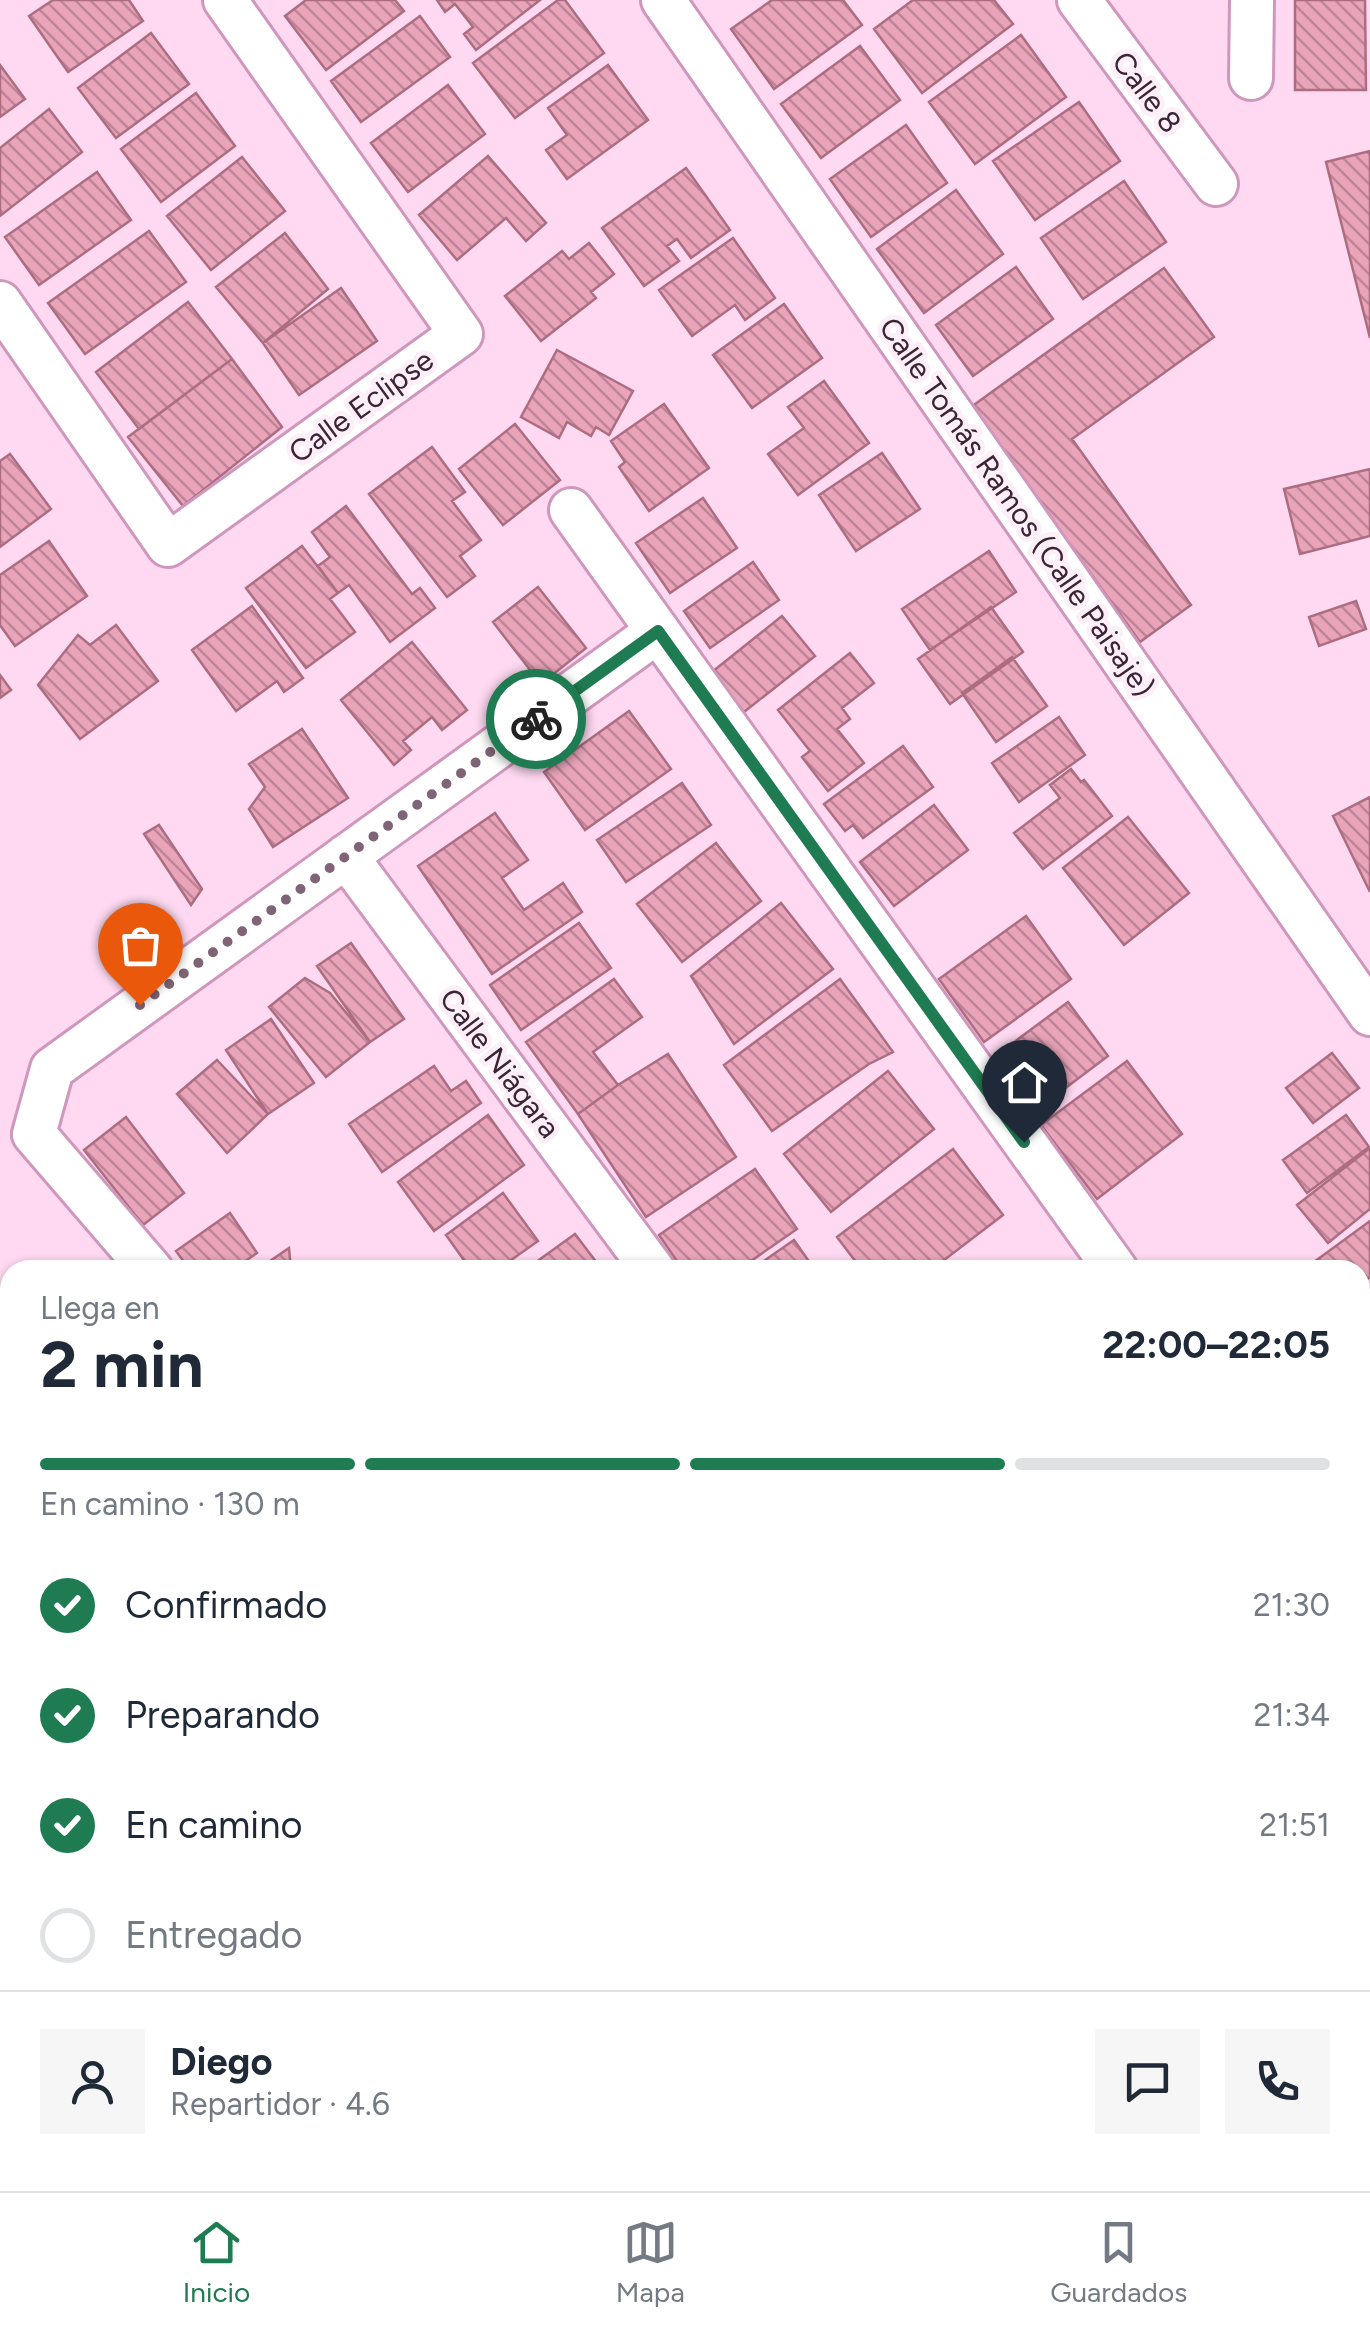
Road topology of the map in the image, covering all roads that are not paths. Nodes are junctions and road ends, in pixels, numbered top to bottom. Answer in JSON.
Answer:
{"nodes":[{"id":1,"x":225,"y":0,"type":"edge"},
{"id":2,"x":663,"y":0,"type":"edge"},
{"id":3,"x":1078,"y":0,"type":"edge"},
{"id":4,"x":1252,"y":0,"type":"edge"},
{"id":5,"x":1251,"y":78,"type":"dead end"},
{"id":6,"x":1216,"y":184,"type":"dead end"},
{"id":7,"x":0,"y":303,"type":"edge"},
{"id":8,"x":571,"y":510,"type":"dead end"},
{"id":9,"x":658,"y":631,"type":"junction"},
{"id":10,"x":346,"y":856,"type":"junction"},
{"id":11,"x":1370,"y":1014,"type":"edge"},
{"id":12,"x":142,"y":1260,"type":"edge"},
{"id":13,"x":647,"y":1260,"type":"edge"},
{"id":14,"x":1109,"y":1260,"type":"edge"}],
"edges":[{"from":1,"to":7,"type":"street","name":"Calle Eclipse"},
{"from":2,"to":11,"type":"street","name":"Calle Tomás Ramos (Calle Paisaje)"},
{"from":3,"to":6,"type":"street","name":"Calle 8"},
{"from":4,"to":5,"type":"street"},
{"from":8,"to":9,"type":"street"},
{"from":9,"to":10,"type":"street"},
{"from":9,"to":14,"type":"street"},
{"from":10,"to":12,"type":"street"},
{"from":10,"to":13,"type":"street","name":"Calle Niágara"}]}
